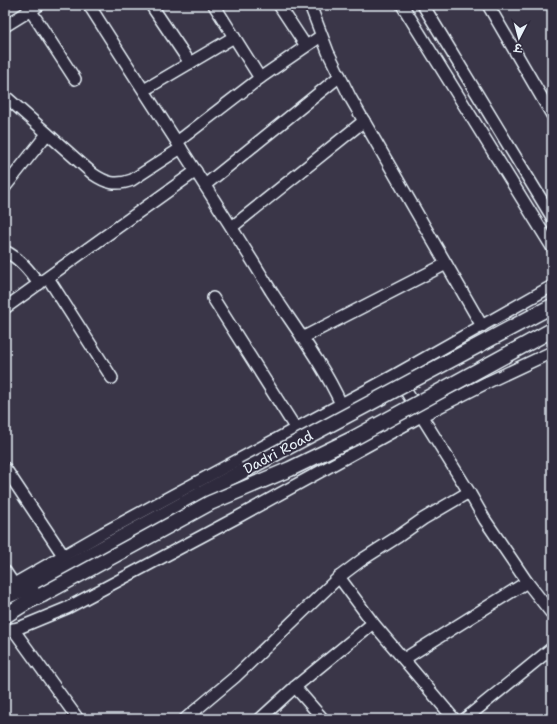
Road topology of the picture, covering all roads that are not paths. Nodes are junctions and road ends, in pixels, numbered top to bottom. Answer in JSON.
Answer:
{"nodes":[{"id":1,"x":89,"y":5,"type":"edge"},
{"id":2,"x":152,"y":5,"type":"edge"},
{"id":3,"x":214,"y":5,"type":"edge"},
{"id":4,"x":279,"y":5,"type":"edge"},
{"id":5,"x":310,"y":5,"type":"edge"},
{"id":6,"x":402,"y":5,"type":"edge"},
{"id":7,"x":423,"y":5,"type":"edge"},
{"id":8,"x":488,"y":5,"type":"edge"},
{"id":9,"x":32,"y":7,"type":"edge"},
{"id":10,"x":5,"y":26,"type":"edge"},
{"id":11,"x":321,"y":36,"type":"junction"},
{"id":12,"x":234,"y":37,"type":"junction"},
{"id":13,"x":306,"y":46,"type":"junction"},
{"id":14,"x":190,"y":63,"type":"junction"},
{"id":15,"x":340,"y":76,"type":"junction"},
{"id":16,"x":260,"y":78,"type":"junction"},
{"id":17,"x":75,"y":79,"type":"dead end"},
{"id":18,"x":144,"y":90,"type":"junction"},
{"id":19,"x":5,"y":96,"type":"edge"},
{"id":20,"x":552,"y":115,"type":"edge"},
{"id":21,"x":364,"y":122,"type":"junction"},
{"id":22,"x":47,"y":134,"type":"junction"},
{"id":23,"x":179,"y":145,"type":"junction"},
{"id":24,"x":196,"y":171,"type":"junction"},
{"id":25,"x":205,"y":185,"type":"junction"},
{"id":26,"x":5,"y":187,"type":"edge"},
{"id":27,"x":552,"y":216,"type":"edge"},
{"id":28,"x":232,"y":227,"type":"junction"},
{"id":29,"x":552,"y":247,"type":"edge"},
{"id":30,"x":5,"y":251,"type":"edge"},
{"id":31,"x":446,"y":264,"type":"junction"},
{"id":32,"x":44,"y":281,"type":"junction"},
{"id":33,"x":552,"y":286,"type":"edge"},
{"id":34,"x":213,"y":298,"type":"dead end"},
{"id":35,"x":552,"y":306,"type":"edge"},
{"id":36,"x":5,"y":308,"type":"edge"},
{"id":37,"x":482,"y":326,"type":"junction"},
{"id":38,"x":552,"y":330,"type":"edge"},
{"id":39,"x":302,"y":338,"type":"junction"},
{"id":40,"x":552,"y":352,"type":"edge"},
{"id":41,"x":395,"y":375,"type":"junction"},
{"id":42,"x":112,"y":378,"type":"dead end"},
{"id":43,"x":341,"y":404,"type":"junction"},
{"id":44,"x":421,"y":416,"type":"junction"},
{"id":45,"x":296,"y":429,"type":"junction"},
{"id":46,"x":5,"y":468,"type":"edge"},
{"id":47,"x":469,"y":492,"type":"junction"},
{"id":48,"x":63,"y":555,"type":"junction"},
{"id":49,"x":5,"y":571,"type":"edge"},
{"id":50,"x":339,"y":577,"type":"junction"},
{"id":51,"x":527,"y":582,"type":"junction"},
{"id":52,"x":16,"y":587,"type":"junction"},
{"id":53,"x":5,"y":597,"type":"edge"},
{"id":54,"x":552,"y":614,"type":"edge"},
{"id":55,"x":5,"y":616,"type":"edge"},
{"id":56,"x":373,"y":623,"type":"junction"},
{"id":57,"x":9,"y":630,"type":"edge"},
{"id":58,"x":552,"y":648,"type":"edge"},
{"id":59,"x":404,"y":659,"type":"junction"},
{"id":60,"x":295,"y":687,"type":"junction"},
{"id":61,"x":78,"y":719,"type":"edge"},
{"id":62,"x":185,"y":719,"type":"edge"},
{"id":63,"x":260,"y":719,"type":"edge"},
{"id":64,"x":323,"y":719,"type":"edge"},
{"id":65,"x":454,"y":719,"type":"edge"},
{"id":66,"x":465,"y":719,"type":"edge"}],
"edges":[{"from":1,"to":18,"type":"street"},
{"from":2,"to":14,"type":"street"},
{"from":3,"to":12,"type":"street"},
{"from":4,"to":13,"type":"street"},
{"from":5,"to":11,"type":"street"},
{"from":6,"to":29,"type":"street"},
{"from":7,"to":27,"type":"street"},
{"from":8,"to":20,"type":"street"},
{"from":9,"to":10,"type":"street"},
{"from":9,"to":17,"type":"street"},
{"from":11,"to":13,"type":"street"},
{"from":11,"to":15,"type":"street"},
{"from":12,"to":14,"type":"street"},
{"from":12,"to":16,"type":"street"},
{"from":13,"to":16,"type":"street"},
{"from":14,"to":18,"type":"street"},
{"from":15,"to":21,"type":"street"},
{"from":15,"to":25,"type":"street"},
{"from":16,"to":23,"type":"street"},
{"from":18,"to":23,"type":"street"},
{"from":19,"to":22,"type":"street"},
{"from":21,"to":28,"type":"street"},
{"from":21,"to":31,"type":"street"},
{"from":22,"to":23,"type":"street"},
{"from":22,"to":26,"type":"street"},
{"from":23,"to":24,"type":"street"},
{"from":24,"to":25,"type":"street"},
{"from":24,"to":32,"type":"street"},
{"from":25,"to":28,"type":"street"},
{"from":28,"to":39,"type":"street"},
{"from":30,"to":32,"type":"street"},
{"from":31,"to":37,"type":"street"},
{"from":31,"to":39,"type":"street"},
{"from":32,"to":36,"type":"street"},
{"from":32,"to":42,"type":"street"},
{"from":33,"to":37,"type":"street"},
{"from":34,"to":45,"type":"street"},
{"from":35,"to":52,"type":"street","name":"Dadri Road","bridge":true},
{"from":37,"to":41,"type":"street"},
{"from":38,"to":55,"type":"street","name":"Dadri Road","bridge":true},
{"from":39,"to":43,"type":"street"},
{"from":40,"to":44,"type":"street"},
{"from":41,"to":43,"type":"street"},
{"from":41,"to":44,"type":"street"},
{"from":43,"to":45,"type":"street"},
{"from":44,"to":47,"type":"street"},
{"from":44,"to":57,"type":"street"},
{"from":45,"to":48,"type":"street"},
{"from":46,"to":48,"type":"street"},
{"from":47,"to":50,"type":"street"},
{"from":47,"to":51,"type":"street"},
{"from":48,"to":52,"type":"street"},
{"from":49,"to":52,"type":"street"},
{"from":50,"to":56,"type":"street"},
{"from":50,"to":62,"type":"street"},
{"from":51,"to":54,"type":"street"},
{"from":51,"to":59,"type":"street"},
{"from":52,"to":53,"type":"street","name":"Dadri Road"},
{"from":56,"to":59,"type":"street"},
{"from":56,"to":60,"type":"street"},
{"from":57,"to":61,"type":"street"},
{"from":58,"to":66,"type":"street"},
{"from":59,"to":65,"type":"street"},
{"from":60,"to":63,"type":"street"},
{"from":60,"to":64,"type":"street"}]}
